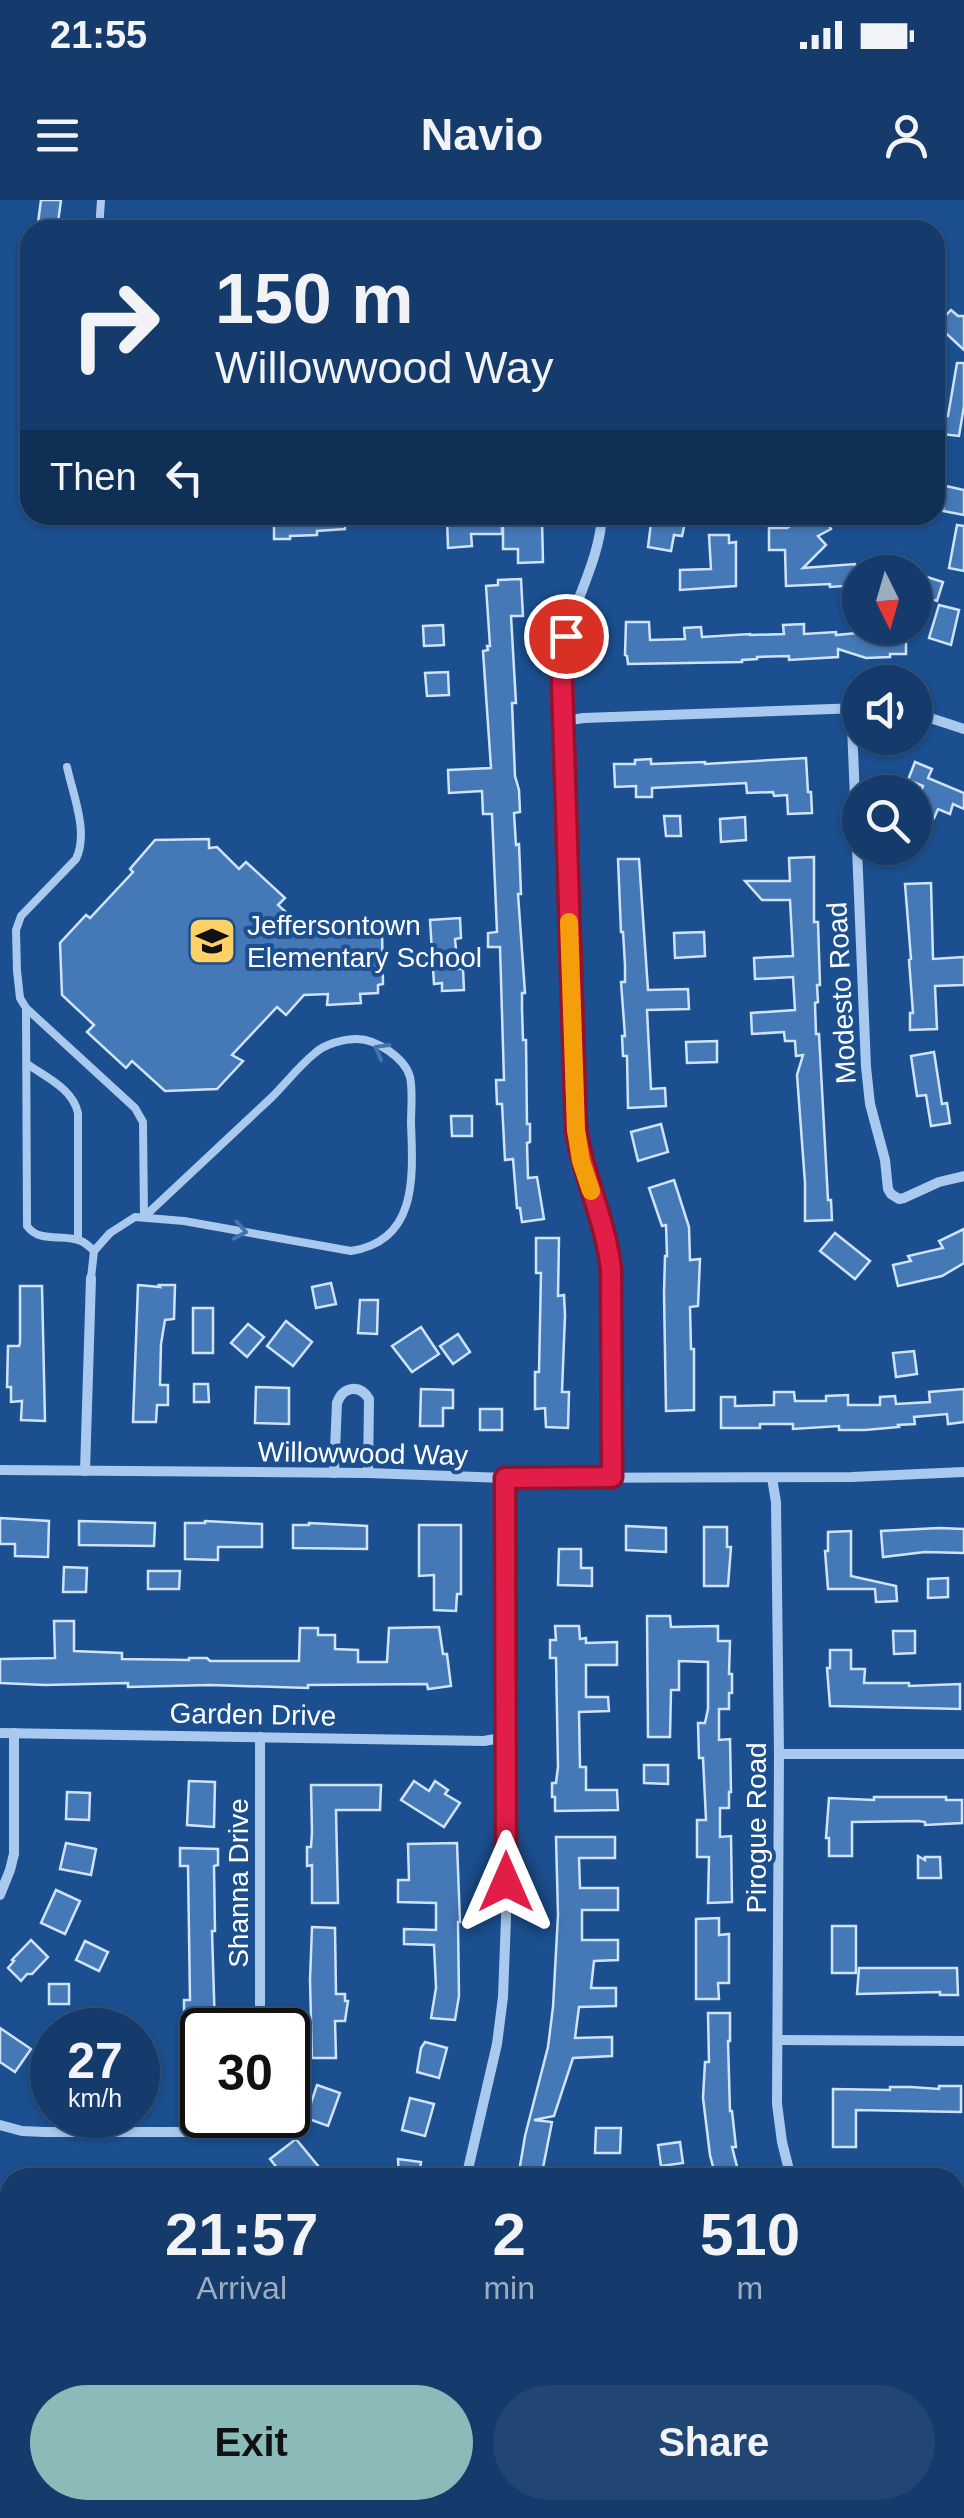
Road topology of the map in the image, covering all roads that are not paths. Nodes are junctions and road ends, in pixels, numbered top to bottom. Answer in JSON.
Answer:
{"nodes":[{"id":1,"x":601,"y":525,"type":"edge"},
{"id":2,"x":842,"y":708,"type":"edge"},
{"id":3,"x":932,"y":717,"type":"edge"},
{"id":4,"x":564,"y":721,"type":"junction"},
{"id":5,"x":963,"y":725,"type":"edge"},
{"id":6,"x":853,"y":755,"type":"edge"},
{"id":7,"x":67,"y":767,"type":"dead end"},
{"id":8,"x":26,"y":1008,"type":"junction"},
{"id":9,"x":26,"y":1063,"type":"junction"},
{"id":10,"x":964,"y":1176,"type":"edge"},
{"id":11,"x":144,"y":1217,"type":"junction"},
{"id":12,"x":78,"y":1240,"type":"junction"},
{"id":13,"x":94,"y":1250,"type":"junction"},
{"id":14,"x":91,"y":1278,"type":"joint"},
{"id":15,"x":0,"y":1470,"type":"edge"},
{"id":16,"x":85,"y":1471,"type":"junction"},
{"id":17,"x":964,"y":1472,"type":"edge"},
{"id":18,"x":368,"y":1473,"type":"junction"},
{"id":19,"x":334,"y":1474,"type":"junction"},
{"id":20,"x":612,"y":1477,"type":"junction"},
{"id":21,"x":505,"y":1478,"type":"junction"},
{"id":22,"x":772,"y":1478,"type":"junction"},
{"id":23,"x":0,"y":1733,"type":"edge"},
{"id":24,"x":14,"y":1733,"type":"junction"},
{"id":25,"x":260,"y":1737,"type":"junction"},
{"id":26,"x":506,"y":1737,"type":"junction"},
{"id":27,"x":779,"y":1754,"type":"junction"},
{"id":28,"x":964,"y":1754,"type":"edge"},
{"id":29,"x":0,"y":1895,"type":"edge"},
{"id":30,"x":260,"y":2008,"type":"edge"},
{"id":31,"x":778,"y":2040,"type":"junction"},
{"id":32,"x":964,"y":2041,"type":"edge"},
{"id":33,"x":0,"y":2125,"type":"edge"},
{"id":34,"x":180,"y":2132,"type":"edge"},
{"id":35,"x":468,"y":2168,"type":"edge"},
{"id":36,"x":788,"y":2168,"type":"edge"}],
"edges":[{"from":1,"to":4,"type":"street"},
{"from":2,"to":4,"type":"street"},
{"from":3,"to":5,"type":"street"},
{"from":4,"to":20,"type":"street"},
{"from":6,"to":10,"type":"street","name":"Modesto Road"},
{"from":7,"to":8,"type":"lane"},
{"from":8,"to":9,"type":"lane"},
{"from":8,"to":11,"type":"lane"},
{"from":9,"to":12,"type":"lane"},
{"from":9,"to":12,"type":"lane"},
{"from":11,"to":11,"type":"lane","one_way":true},
{"from":11,"to":13,"type":"lane"},
{"from":12,"to":13,"type":"lane"},
{"from":13,"to":14,"type":"lane"},
{"from":14,"to":16,"type":"street"},
{"from":15,"to":16,"type":"street","name":"Willowwood Way"},
{"from":16,"to":19,"type":"street","name":"Willowwood Way"},
{"from":17,"to":22,"type":"street","name":"Willowwood Way"},
{"from":18,"to":19,"type":"street","name":"Willowwood Way"},
{"from":18,"to":19,"type":"street"},
{"from":18,"to":21,"type":"street","name":"Willowwood Way"},
{"from":20,"to":21,"type":"street","name":"Willowwood Way"},
{"from":20,"to":22,"type":"street","name":"Willowwood Way"},
{"from":21,"to":26,"type":"street"},
{"from":22,"to":27,"type":"street","name":"Pirogue Road"},
{"from":23,"to":24,"type":"street","name":"Garden Drive"},
{"from":24,"to":25,"type":"street","name":"Garden Drive"},
{"from":24,"to":29,"type":"street"},
{"from":25,"to":26,"type":"street","name":"Garden Drive"},
{"from":25,"to":30,"type":"street","name":"Shanna Drive"},
{"from":26,"to":35,"type":"street"},
{"from":27,"to":28,"type":"street"},
{"from":27,"to":31,"type":"street","name":"Pirogue Road"},
{"from":31,"to":32,"type":"street"},
{"from":31,"to":36,"type":"street","name":"Pirogue Road"},
{"from":33,"to":34,"type":"street"}]}
